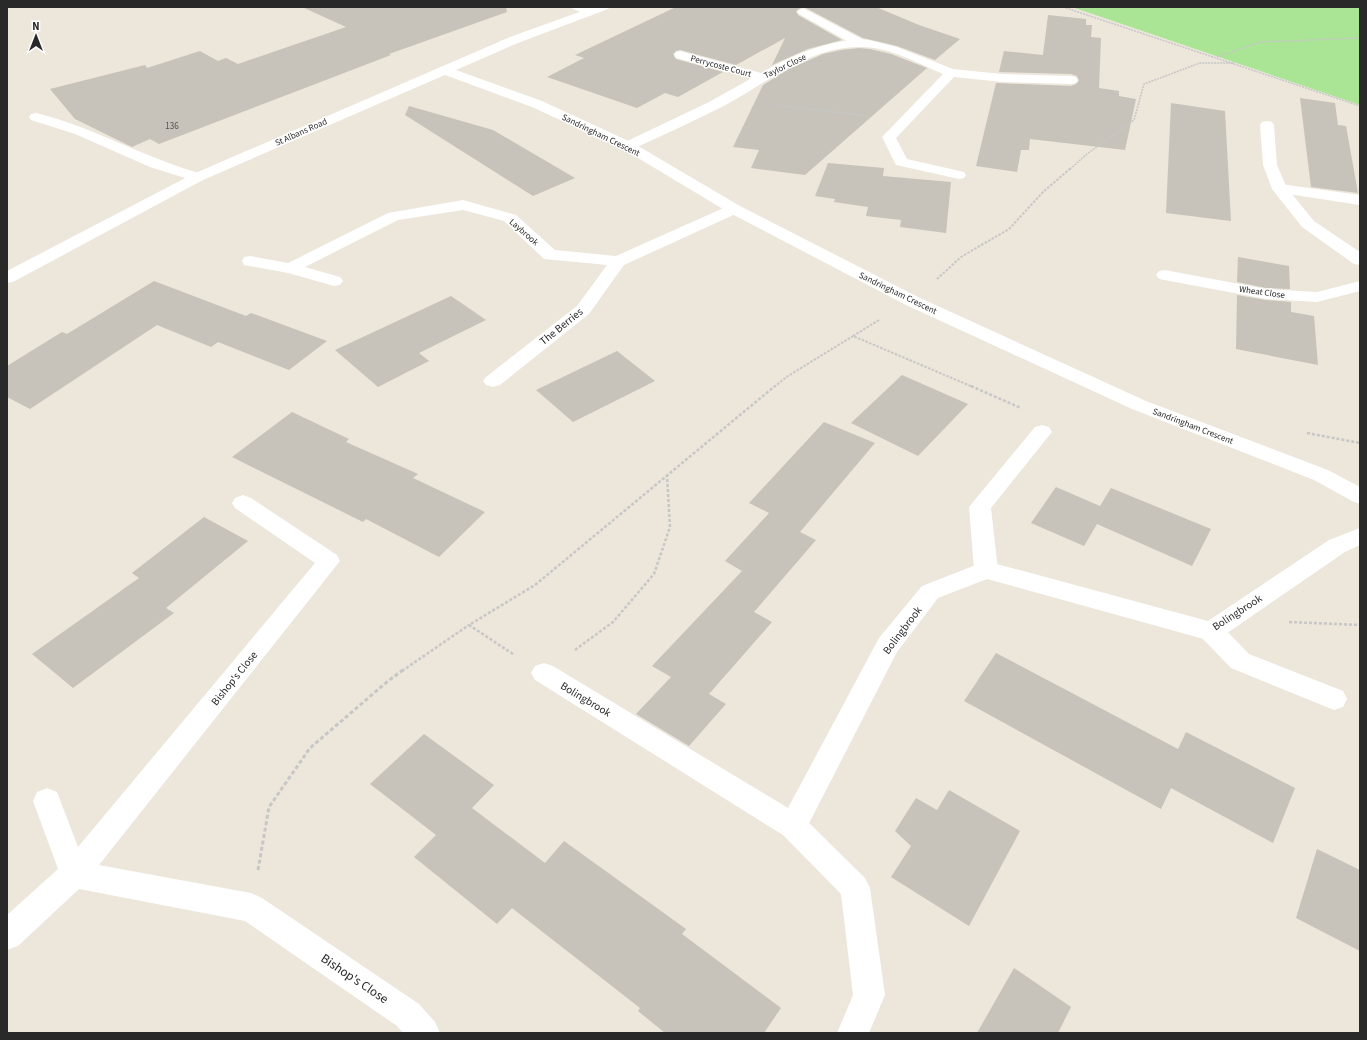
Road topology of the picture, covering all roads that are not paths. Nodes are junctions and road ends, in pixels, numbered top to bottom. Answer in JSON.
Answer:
{"nodes":[{"id":1,"x":577,"y":7,"type":"edge"},
{"id":2,"x":604,"y":7,"type":"edge"},
{"id":3,"x":590,"y":12,"type":"junction"},
{"id":4,"x":803,"y":12,"type":"dead end"},
{"id":5,"x":860,"y":42,"type":"junction"},
{"id":6,"x":680,"y":55,"type":"dead end"},
{"id":7,"x":445,"y":70,"type":"junction"},
{"id":8,"x":951,"y":73,"type":"junction"},
{"id":9,"x":761,"y":77,"type":"junction"},
{"id":10,"x":1071,"y":80,"type":"dead end"},
{"id":11,"x":36,"y":117,"type":"dead end"},
{"id":12,"x":1267,"y":125,"type":"dead end"},
{"id":13,"x":628,"y":146,"type":"junction"},
{"id":14,"x":959,"y":175,"type":"dead end"},
{"id":15,"x":198,"y":178,"type":"junction"},
{"id":16,"x":1280,"y":189,"type":"junction"},
{"id":17,"x":1360,"y":200,"type":"edge"},
{"id":18,"x":734,"y":209,"type":"junction"},
{"id":19,"x":1360,"y":260,"type":"edge"},
{"id":20,"x":250,"y":261,"type":"dead end"},
{"id":21,"x":618,"y":261,"type":"junction"},
{"id":22,"x":290,"y":268,"type":"junction"},
{"id":23,"x":1165,"y":275,"type":"dead end"},
{"id":24,"x":7,"y":278,"type":"edge"},
{"id":25,"x":334,"y":281,"type":"dead end"},
{"id":26,"x":1360,"y":286,"type":"edge"},
{"id":27,"x":493,"y":381,"type":"dead end"},
{"id":28,"x":1042,"y":432,"type":"road end"},
{"id":29,"x":1360,"y":496,"type":"edge"},
{"id":30,"x":243,"y":503,"type":"dead end"},
{"id":31,"x":1360,"y":536,"type":"edge"},
{"id":32,"x":986,"y":570,"type":"junction"},
{"id":33,"x":1211,"y":631,"type":"junction"},
{"id":34,"x":544,"y":673,"type":"road end"},
{"id":35,"x":1334,"y":699,"type":"dead end"},
{"id":36,"x":46,"y":801,"type":"dead end"},
{"id":37,"x":793,"y":826,"type":"junction"},
{"id":38,"x":74,"y":874,"type":"junction"},
{"id":39,"x":7,"y":935,"type":"edge"},
{"id":40,"x":424,"y":1033,"type":"edge"},
{"id":41,"x":853,"y":1033,"type":"edge"}],
"edges":[{"from":1,"to":3,"type":"street"},
{"from":2,"to":3,"type":"street","name":"St Albans Road"},
{"from":3,"to":7,"type":"street","name":"St Albans Road"},
{"from":4,"to":5,"type":"street"},
{"from":5,"to":8,"type":"street","name":"Taylor Close"},
{"from":5,"to":9,"type":"street","name":"Taylor Close"},
{"from":6,"to":9,"type":"street","name":"Perrycoste Court"},
{"from":7,"to":13,"type":"street","name":"Sandringham Crescent"},
{"from":7,"to":15,"type":"street","name":"St Albans Road"},
{"from":8,"to":10,"type":"street","name":"Taylor Close"},
{"from":8,"to":14,"type":"street"},
{"from":9,"to":13,"type":"street","name":"Taylor Close"},
{"from":11,"to":15,"type":"street"},
{"from":12,"to":16,"type":"street"},
{"from":13,"to":18,"type":"street","name":"Sandringham Crescent"},
{"from":15,"to":24,"type":"street","name":"St Albans Road"},
{"from":16,"to":17,"type":"street"},
{"from":16,"to":19,"type":"street"},
{"from":18,"to":21,"type":"street","name":"Laybrook"},
{"from":18,"to":29,"type":"street","name":"Sandringham Crescent"},
{"from":20,"to":22,"type":"street"},
{"from":21,"to":22,"type":"street","name":"Laybrook"},
{"from":21,"to":27,"type":"street","name":"The Berries"},
{"from":22,"to":25,"type":"street"},
{"from":23,"to":26,"type":"street","name":"Wheat Close"},
{"from":28,"to":32,"type":"street"},
{"from":30,"to":38,"type":"street","name":"Bishop's Close"},
{"from":31,"to":33,"type":"street","name":"Bolingbrook"},
{"from":32,"to":33,"type":"street","name":"Bolingbrook"},
{"from":32,"to":37,"type":"street","name":"Bolingbrook"},
{"from":33,"to":35,"type":"street"},
{"from":34,"to":37,"type":"street","name":"Bolingbrook"},
{"from":36,"to":38,"type":"street"},
{"from":37,"to":41,"type":"street"},
{"from":38,"to":39,"type":"street","name":"Bishop's Close"},
{"from":38,"to":40,"type":"street","name":"Bishop's Close"}]}
